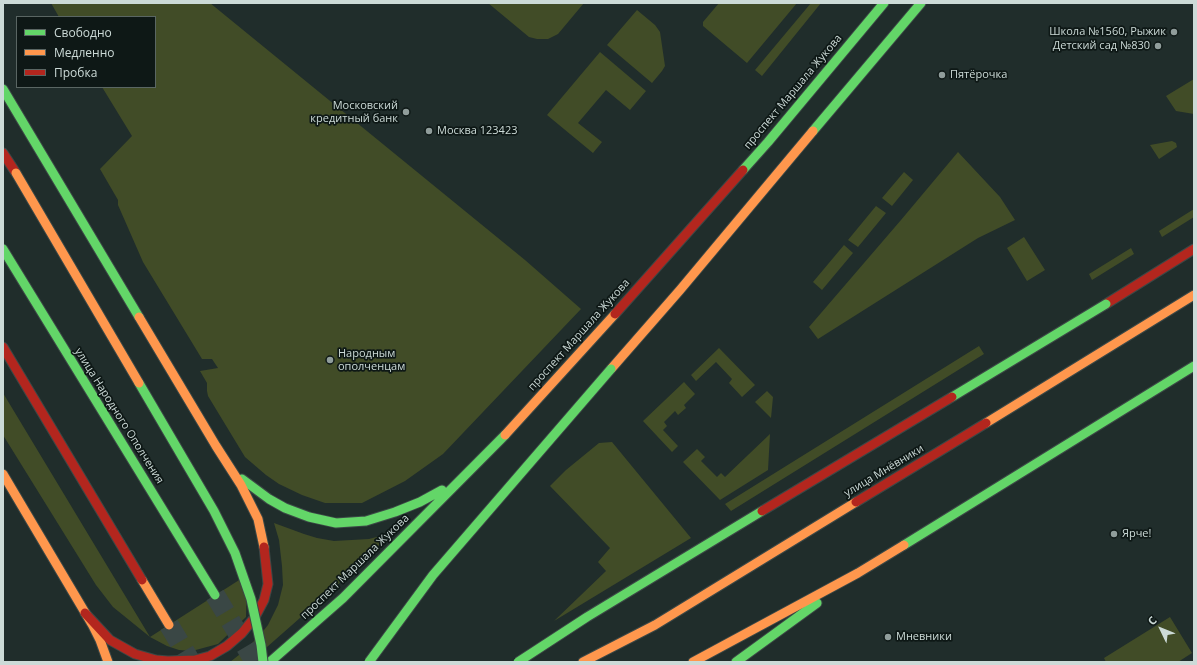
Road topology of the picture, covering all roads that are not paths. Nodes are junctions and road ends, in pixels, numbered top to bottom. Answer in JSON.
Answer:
{"nodes":[{"id":1,"x":884,"y":3,"type":"edge"},
{"id":2,"x":921,"y":3,"type":"edge"},
{"id":3,"x":3,"y":89,"type":"edge"},
{"id":4,"x":3,"y":153,"type":"edge"},
{"id":5,"x":3,"y":249,"type":"edge"},
{"id":6,"x":1194,"y":249,"type":"edge"},
{"id":7,"x":1194,"y":295,"type":"edge"},
{"id":8,"x":3,"y":347,"type":"edge"},
{"id":9,"x":1194,"y":366,"type":"edge"},
{"id":10,"x":484,"y":457,"type":"junction"},
{"id":11,"x":231,"y":469,"type":"junction"},
{"id":12,"x":3,"y":474,"type":"edge"},
{"id":13,"x":858,"y":573,"type":"junction"},
{"id":14,"x":215,"y":595,"type":"tunnel mouth"},
{"id":15,"x":85,"y":613,"type":"junction"},
{"id":16,"x":169,"y":625,"type":"tunnel mouth"},
{"id":17,"x":108,"y":662,"type":"edge"},
{"id":18,"x":263,"y":662,"type":"edge"},
{"id":19,"x":270,"y":662,"type":"edge"},
{"id":20,"x":369,"y":662,"type":"edge"},
{"id":21,"x":518,"y":662,"type":"edge"},
{"id":22,"x":583,"y":662,"type":"edge"},
{"id":23,"x":693,"y":662,"type":"edge"},
{"id":24,"x":736,"y":662,"type":"edge"}],
"edges":[{"from":1,"to":10,"type":"main road","name":"проспект Маршала Жукова"},
{"from":2,"to":20,"type":"main road","bridge":true},
{"from":3,"to":11,"type":"main road"},
{"from":4,"to":18,"type":"main road","bridge":true},
{"from":5,"to":14,"type":"main road","name":"улица Народного Ополчения"},
{"from":6,"to":21,"type":"main road","bridge":true},
{"from":7,"to":22,"type":"main road","name":"улица Мнёвники"},
{"from":8,"to":16,"type":"main road"},
{"from":9,"to":13,"type":"main road"},
{"from":10,"to":11,"type":"main road"},
{"from":10,"to":19,"type":"main road","name":"проспект Маршала Жукова"},
{"from":11,"to":15,"type":"main road"},
{"from":12,"to":15,"type":"main road"},
{"from":13,"to":23,"type":"main road"},
{"from":13,"to":24,"type":"main road"},
{"from":15,"to":17,"type":"main road"}]}
